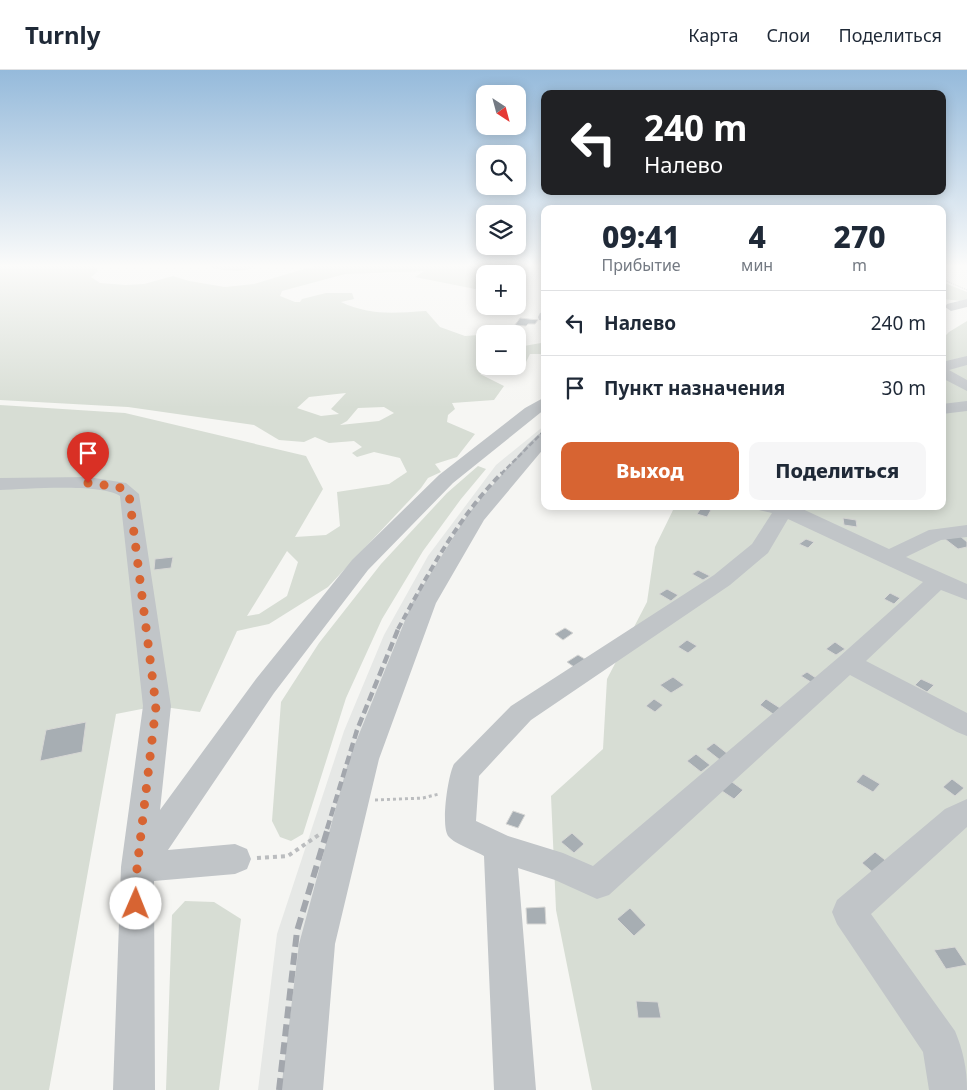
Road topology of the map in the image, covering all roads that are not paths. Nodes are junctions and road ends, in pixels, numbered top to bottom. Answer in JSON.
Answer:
{"nodes":[{"id":1,"x":967,"y":360,"type":"edge"},
{"id":2,"x":946,"y":366,"type":"edge"},
{"id":3,"x":946,"y":374,"type":"edge"},
{"id":4,"x":967,"y":386,"type":"edge"},
{"id":5,"x":541,"y":405,"type":"edge"},
{"id":6,"x":967,"y":406,"type":"edge"},
{"id":7,"x":946,"y":409,"type":"edge"},
{"id":8,"x":541,"y":442,"type":"edge"},
{"id":9,"x":0,"y":484,"type":"edge"},
{"id":10,"x":778,"y":510,"type":"edge"},
{"id":11,"x":783,"y":510,"type":"edge"},
{"id":12,"x":967,"y":531,"type":"edge"},
{"id":13,"x":888,"y":558,"type":"junction"},
{"id":14,"x":937,"y":581,"type":"junction"},
{"id":15,"x":967,"y":593,"type":"edge"},
{"id":16,"x":848,"y":663,"type":"junction"},
{"id":17,"x":967,"y":725,"type":"edge"},
{"id":18,"x":967,"y":812,"type":"edge"},
{"id":19,"x":500,"y":848,"type":"junction"},
{"id":20,"x":235,"y":859,"type":"dead end"},
{"id":21,"x":137,"y":868,"type":"junction"},
{"id":22,"x":134,"y":1090,"type":"edge"},
{"id":23,"x":302,"y":1090,"type":"edge"},
{"id":24,"x":515,"y":1090,"type":"edge"},
{"id":25,"x":950,"y":1090,"type":"edge"}],
"edges":[{"from":1,"to":2,"type":"street"},
{"from":3,"to":4,"type":"street"},
{"from":5,"to":21,"type":"street"},
{"from":6,"to":7,"type":"street"},
{"from":8,"to":23,"type":"street"},
{"from":9,"to":21,"type":"street"},
{"from":10,"to":19,"type":"street"},
{"from":11,"to":13,"type":"street"},
{"from":12,"to":13,"type":"street"},
{"from":13,"to":14,"type":"street"},
{"from":14,"to":15,"type":"street"},
{"from":14,"to":16,"type":"street"},
{"from":16,"to":17,"type":"street"},
{"from":16,"to":19,"type":"street"},
{"from":18,"to":25,"type":"street"},
{"from":19,"to":24,"type":"street"},
{"from":20,"to":21,"type":"street"},
{"from":21,"to":22,"type":"street"}]}
